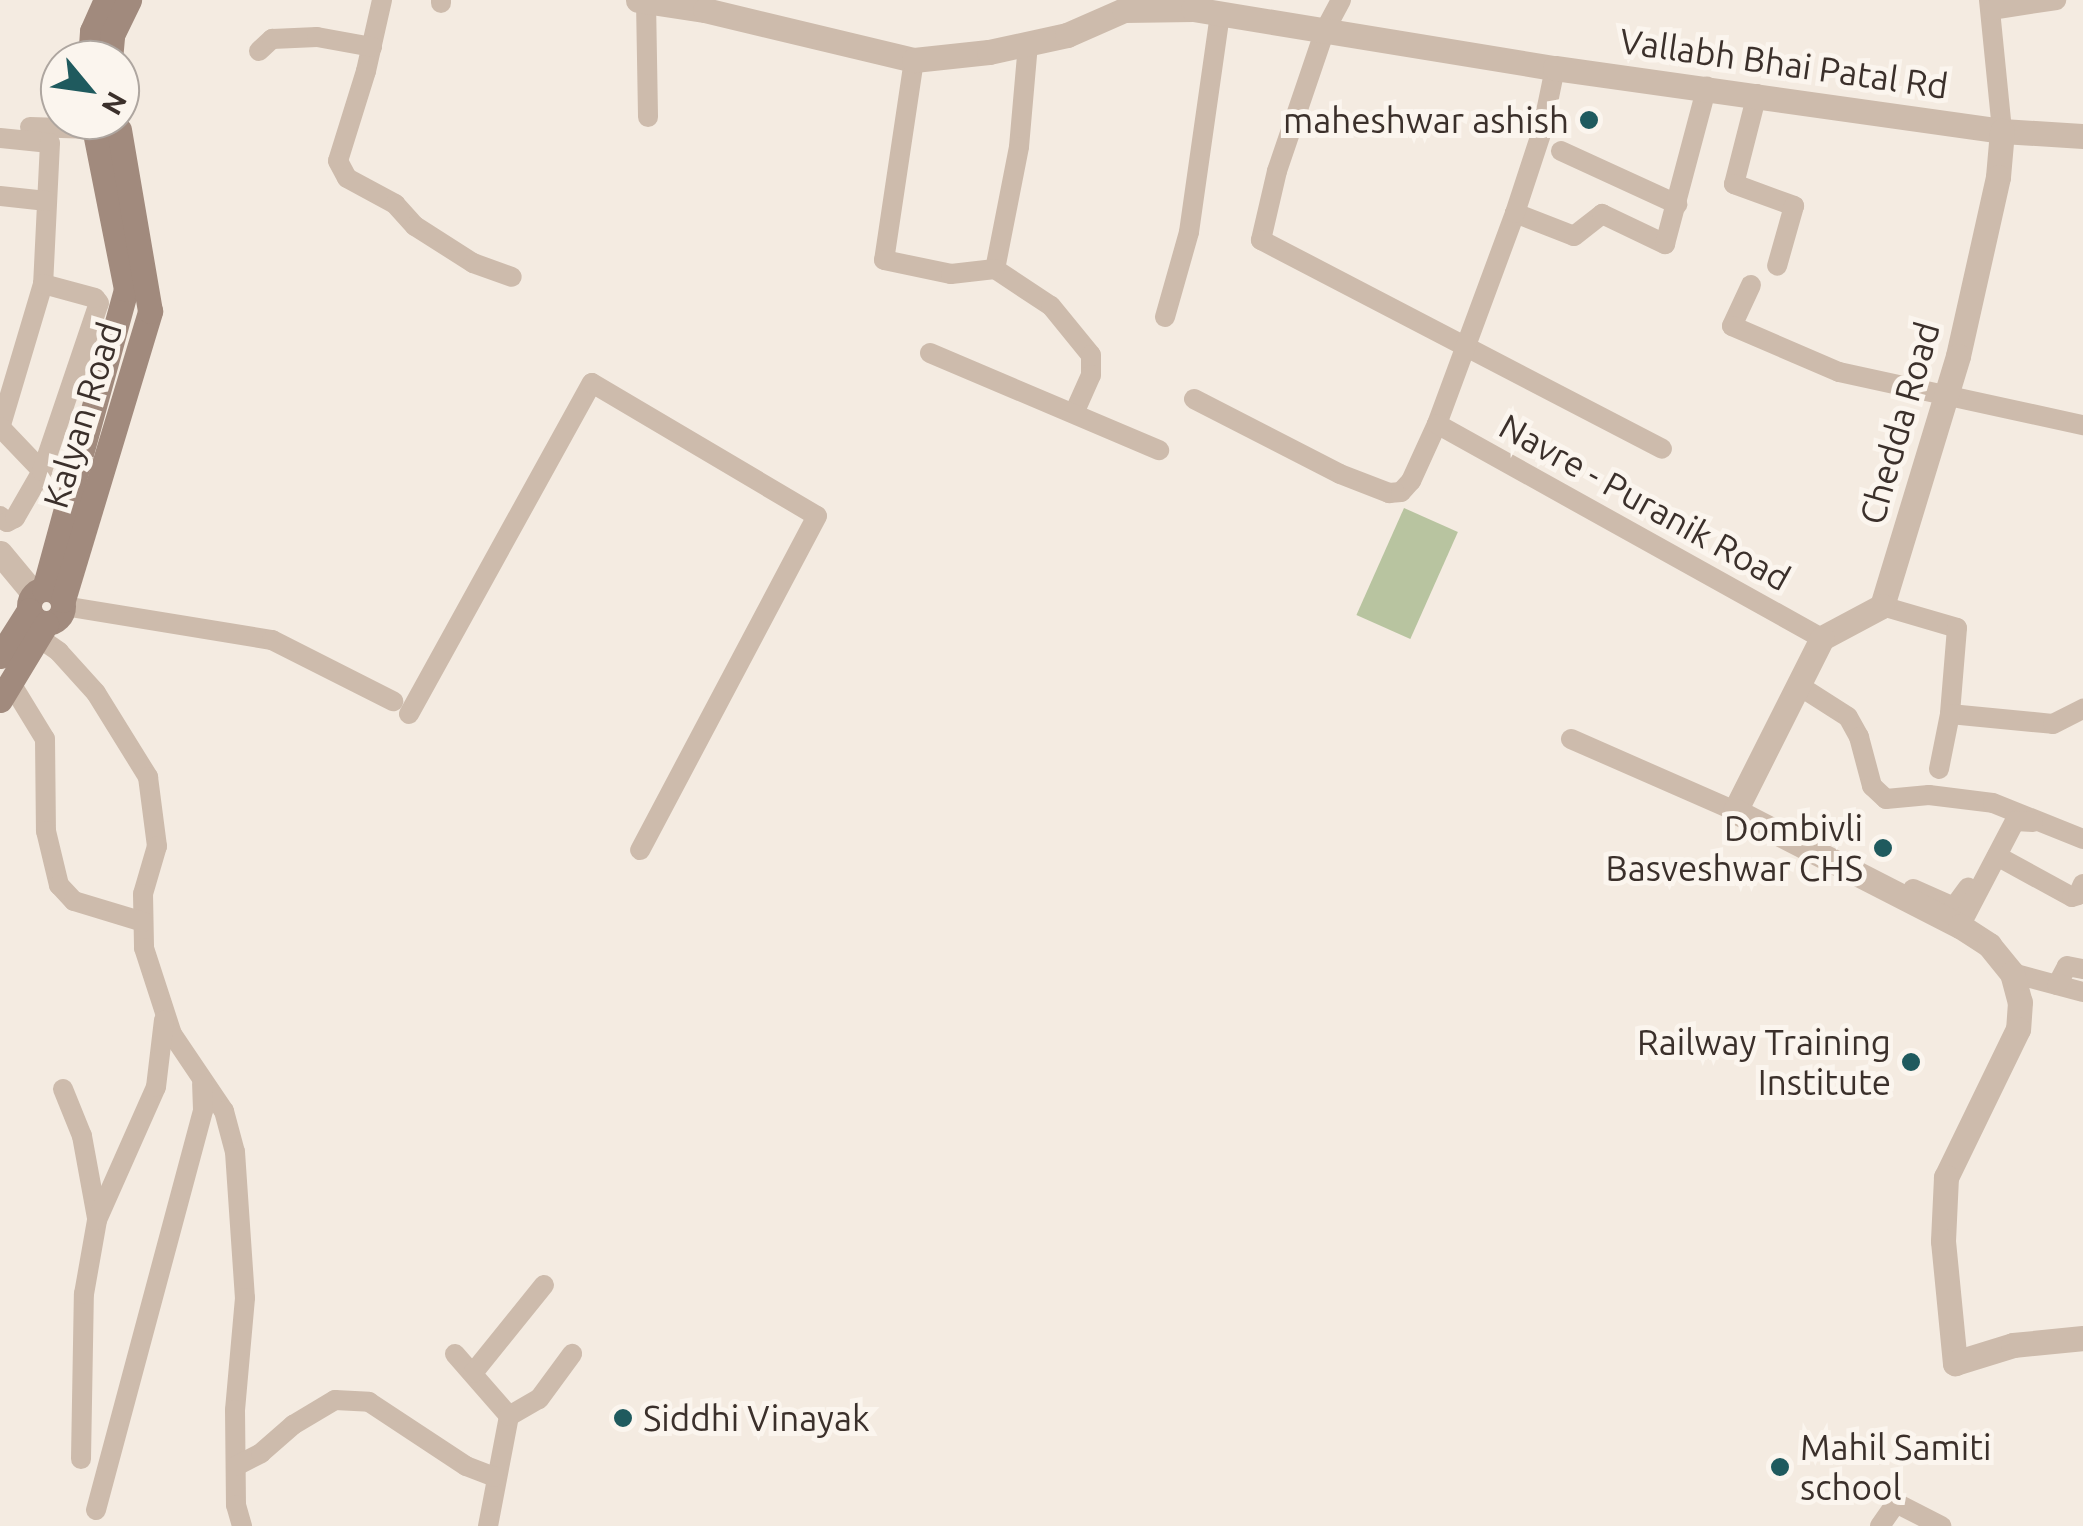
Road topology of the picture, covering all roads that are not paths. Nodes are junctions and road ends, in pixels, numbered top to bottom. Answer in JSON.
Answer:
{"nodes":[{"id":1,"x":106,"y":0,"type":"edge"},
{"id":2,"x":129,"y":0,"type":"edge"},
{"id":3,"x":382,"y":0,"type":"edge"},
{"id":4,"x":638,"y":0,"type":"edge"},
{"id":5,"x":1341,"y":0,"type":"edge"},
{"id":6,"x":2056,"y":0,"type":"edge"},
{"id":7,"x":646,"y":1,"type":"edge"},
{"id":8,"x":1990,"y":5,"type":"edge"},
{"id":9,"x":1212,"y":9,"type":"edge"},
{"id":10,"x":1325,"y":30,"type":"junction"},
{"id":11,"x":91,"y":40,"type":"edge"},
{"id":12,"x":112,"y":40,"type":"edge"},
{"id":13,"x":1028,"y":44,"type":"junction"},
{"id":14,"x":372,"y":47,"type":"junction"},
{"id":15,"x":258,"y":52,"type":"dead end"},
{"id":16,"x":914,"y":60,"type":"junction"},
{"id":17,"x":1555,"y":68,"type":"junction"},
{"id":18,"x":1707,"y":86,"type":"junction"},
{"id":19,"x":1757,"y":94,"type":"junction"},
{"id":20,"x":648,"y":117,"type":"dead end"},
{"id":21,"x":40,"y":130,"type":"edge"},
{"id":22,"x":2002,"y":131,"type":"junction"},
{"id":23,"x":6,"y":132,"type":"edge"},
{"id":24,"x":2083,"y":136,"type":"edge"},
{"id":25,"x":106,"y":140,"type":"edge"},
{"id":26,"x":1561,"y":151,"type":"dead end"},
{"id":27,"x":0,"y":196,"type":"edge"},
{"id":28,"x":47,"y":201,"type":"junction"},
{"id":29,"x":1677,"y":204,"type":"junction"},
{"id":30,"x":1515,"y":213,"type":"junction"},
{"id":31,"x":1777,"y":266,"type":"dead end"},
{"id":32,"x":995,"y":269,"type":"junction"},
{"id":33,"x":512,"y":277,"type":"dead end"},
{"id":34,"x":43,"y":284,"type":"junction"},
{"id":35,"x":1750,"y":284,"type":"dead end"},
{"id":36,"x":1165,"y":317,"type":"dead end"},
{"id":37,"x":1464,"y":346,"type":"junction"},
{"id":38,"x":930,"y":352,"type":"dead end"},
{"id":39,"x":1945,"y":396,"type":"junction"},
{"id":40,"x":1194,"y":399,"type":"dead end"},
{"id":41,"x":1076,"y":411,"type":"junction"},
{"id":42,"x":1437,"y":424,"type":"junction"},
{"id":43,"x":2083,"y":425,"type":"edge"},
{"id":44,"x":0,"y":428,"type":"edge"},
{"id":45,"x":1662,"y":449,"type":"dead end"},
{"id":46,"x":1159,"y":450,"type":"dead end"},
{"id":47,"x":42,"y":471,"type":"junction"},
{"id":48,"x":0,"y":516,"type":"edge"},
{"id":49,"x":0,"y":554,"type":"edge"},
{"id":50,"x":1882,"y":606,"type":"junction"},
{"id":51,"x":42,"y":610,"type":"junction"},
{"id":52,"x":1822,"y":638,"type":"junction"},
{"id":53,"x":0,"y":656,"type":"edge"},
{"id":54,"x":1798,"y":685,"type":"junction"},
{"id":55,"x":6,"y":693,"type":"edge"},
{"id":56,"x":2083,"y":709,"type":"edge"},
{"id":57,"x":1950,"y":714,"type":"junction"},
{"id":58,"x":1570,"y":739,"type":"dead end"},
{"id":59,"x":1939,"y":768,"type":"dead end"},
{"id":60,"x":1735,"y":811,"type":"junction"},
{"id":61,"x":2083,"y":842,"type":"edge"},
{"id":62,"x":640,"y":850,"type":"dead end"},
{"id":63,"x":1997,"y":856,"type":"junction"},
{"id":64,"x":1978,"y":868,"type":"dead end"},
{"id":65,"x":2083,"y":884,"type":"edge"},
{"id":66,"x":1913,"y":888,"type":"dead end"},
{"id":67,"x":1931,"y":905,"type":"junction"},
{"id":68,"x":1964,"y":911,"type":"junction"},
{"id":69,"x":143,"y":922,"type":"junction"},
{"id":70,"x":2083,"y":969,"type":"edge"},
{"id":71,"x":2012,"y":973,"type":"junction"},
{"id":72,"x":2057,"y":985,"type":"junction"},
{"id":73,"x":2083,"y":992,"type":"edge"},
{"id":74,"x":165,"y":1013,"type":"junction"},
{"id":75,"x":202,"y":1084,"type":"junction"},
{"id":76,"x":63,"y":1088,"type":"dead end"},
{"id":77,"x":97,"y":1220,"type":"junction"},
{"id":78,"x":544,"y":1286,"type":"dead end"},
{"id":79,"x":2083,"y":1338,"type":"edge"},
{"id":80,"x":455,"y":1354,"type":"dead end"},
{"id":81,"x":572,"y":1354,"type":"dead end"},
{"id":82,"x":473,"y":1374,"type":"junction"},
{"id":83,"x":509,"y":1416,"type":"junction"},
{"id":84,"x":80,"y":1459,"type":"dead end"},
{"id":85,"x":236,"y":1466,"type":"junction"},
{"id":86,"x":494,"y":1477,"type":"junction"},
{"id":87,"x":96,"y":1510,"type":"dead end"},
{"id":88,"x":242,"y":1526,"type":"edge"},
{"id":89,"x":488,"y":1526,"type":"edge"},
{"id":90,"x":1880,"y":1526,"type":"edge"},
{"id":91,"x":1941,"y":1526,"type":"edge"}],
"edges":[{"from":1,"to":11,"type":"main road"},
{"from":2,"to":12,"type":"main road"},
{"from":3,"to":14,"type":"street"},
{"from":4,"to":7,"type":"street"},
{"from":5,"to":10,"type":"street"},
{"from":6,"to":8,"type":"street"},
{"from":7,"to":16,"type":"street"},
{"from":7,"to":20,"type":"street"},
{"from":8,"to":22,"type":"street","name":"Chedda Road"},
{"from":9,"to":10,"type":"street","name":"Vallabh Bhai Patal Rd"},
{"from":9,"to":13,"type":"street","name":"Vallabh Bhai Patal Rd"},
{"from":9,"to":36,"type":"street"},
{"from":10,"to":17,"type":"street","name":"Vallabh Bhai Patal Rd"},
{"from":10,"to":37,"type":"street"},
{"from":13,"to":16,"type":"street","name":"Vallabh Bhai Patal Rd"},
{"from":13,"to":32,"type":"street"},
{"from":14,"to":15,"type":"street"},
{"from":14,"to":33,"type":"street"},
{"from":16,"to":32,"type":"street"},
{"from":17,"to":18,"type":"street","name":"Vallabh Bhai Patal Rd"},
{"from":17,"to":30,"type":"street"},
{"from":18,"to":19,"type":"street","name":"Vallabh Bhai Patal Rd"},
{"from":18,"to":29,"type":"street"},
{"from":19,"to":22,"type":"street","name":"Vallabh Bhai Patal Rd"},
{"from":19,"to":31,"type":"street"},
{"from":21,"to":23,"type":"street"},
{"from":22,"to":24,"type":"street","name":"Vallabh Bhai Patal Rd"},
{"from":22,"to":39,"type":"street","name":"Chedda Road"},
{"from":23,"to":28,"type":"street"},
{"from":25,"to":51,"type":"main road","name":"Kalyan Road"},
{"from":26,"to":29,"type":"street"},
{"from":27,"to":28,"type":"street"},
{"from":28,"to":34,"type":"street"},
{"from":29,"to":30,"type":"street"},
{"from":30,"to":37,"type":"street"},
{"from":32,"to":41,"type":"street"},
{"from":34,"to":44,"type":"street"},
{"from":34,"to":47,"type":"street"},
{"from":35,"to":39,"type":"street"},
{"from":37,"to":42,"type":"street"},
{"from":37,"to":45,"type":"street"},
{"from":38,"to":41,"type":"street"},
{"from":39,"to":43,"type":"street"},
{"from":39,"to":50,"type":"street","name":"Chedda Road"},
{"from":40,"to":42,"type":"street"},
{"from":41,"to":46,"type":"street"},
{"from":42,"to":52,"type":"street","name":"Navre - Puranik Road"},
{"from":44,"to":47,"type":"street"},
{"from":47,"to":48,"type":"street"},
{"from":49,"to":51,"type":"street"},
{"from":50,"to":52,"type":"street"},
{"from":50,"to":57,"type":"street"},
{"from":51,"to":53,"type":"main road","name":"Kalyan Road"},
{"from":51,"to":55,"type":"main road","name":"Kalyan Road"},
{"from":51,"to":62,"type":"street"},
{"from":51,"to":69,"type":"street"},
{"from":52,"to":54,"type":"street"},
{"from":54,"to":60,"type":"street"},
{"from":54,"to":61,"type":"street"},
{"from":55,"to":69,"type":"street"},
{"from":56,"to":57,"type":"street"},
{"from":57,"to":59,"type":"street"},
{"from":58,"to":60,"type":"street"},
{"from":60,"to":67,"type":"street"},
{"from":61,"to":63,"type":"street"},
{"from":63,"to":65,"type":"street"},
{"from":63,"to":68,"type":"street"},
{"from":64,"to":68,"type":"street"},
{"from":66,"to":67,"type":"street"},
{"from":67,"to":68,"type":"street"},
{"from":68,"to":71,"type":"street"},
{"from":69,"to":74,"type":"street"},
{"from":70,"to":72,"type":"street"},
{"from":71,"to":72,"type":"street"},
{"from":71,"to":79,"type":"street"},
{"from":72,"to":73,"type":"street"},
{"from":74,"to":75,"type":"street"},
{"from":74,"to":77,"type":"street"},
{"from":75,"to":85,"type":"street"},
{"from":75,"to":87,"type":"street"},
{"from":76,"to":77,"type":"street"},
{"from":77,"to":84,"type":"street"},
{"from":78,"to":82,"type":"street"},
{"from":80,"to":82,"type":"street"},
{"from":81,"to":83,"type":"street"},
{"from":82,"to":83,"type":"street"},
{"from":83,"to":86,"type":"street"},
{"from":85,"to":86,"type":"street"},
{"from":85,"to":88,"type":"street"},
{"from":86,"to":89,"type":"street"},
{"from":90,"to":91,"type":"street"}]}
